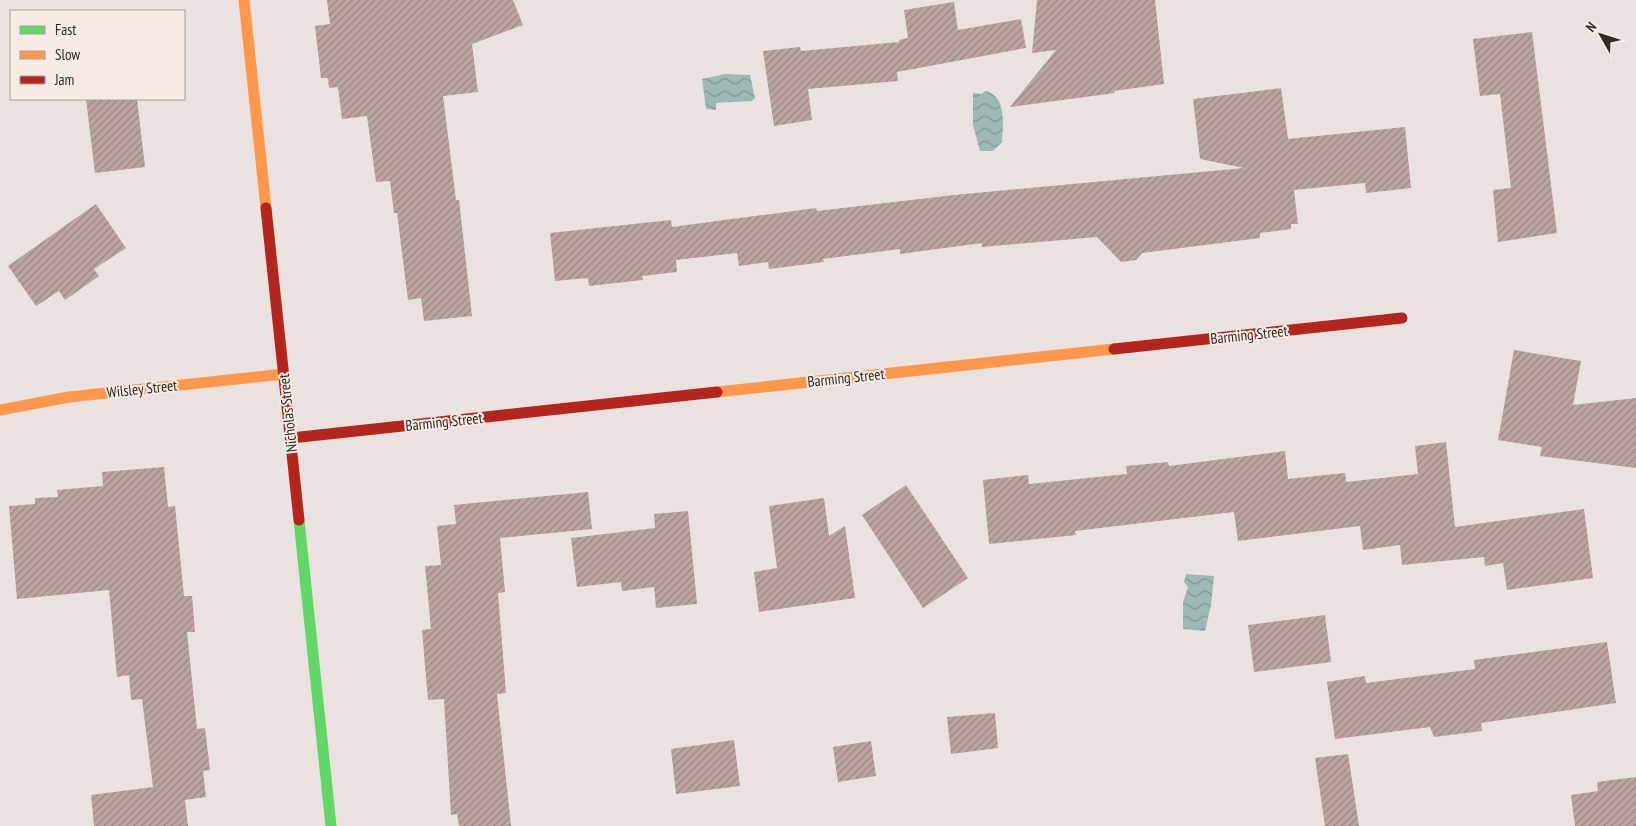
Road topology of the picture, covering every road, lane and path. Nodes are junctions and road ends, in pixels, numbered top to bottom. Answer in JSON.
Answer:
{"nodes":[{"id":1,"x":244,"y":0,"type":"edge"},
{"id":2,"x":1402,"y":318,"type":"dead end"},
{"id":3,"x":284,"y":374,"type":"junction"},
{"id":4,"x":0,"y":410,"type":"edge"},
{"id":5,"x":291,"y":438,"type":"junction"},
{"id":6,"x":331,"y":826,"type":"edge"}],
"edges":[{"from":1,"to":3,"type":"street","name":"Nicholas Street"},
{"from":2,"to":5,"type":"street","name":"Barming Street"},
{"from":3,"to":4,"type":"street","name":"Wilsley Street"},
{"from":3,"to":5,"type":"street","name":"Nicholas Street"},
{"from":5,"to":6,"type":"street","name":"Nicholas Street"}]}
